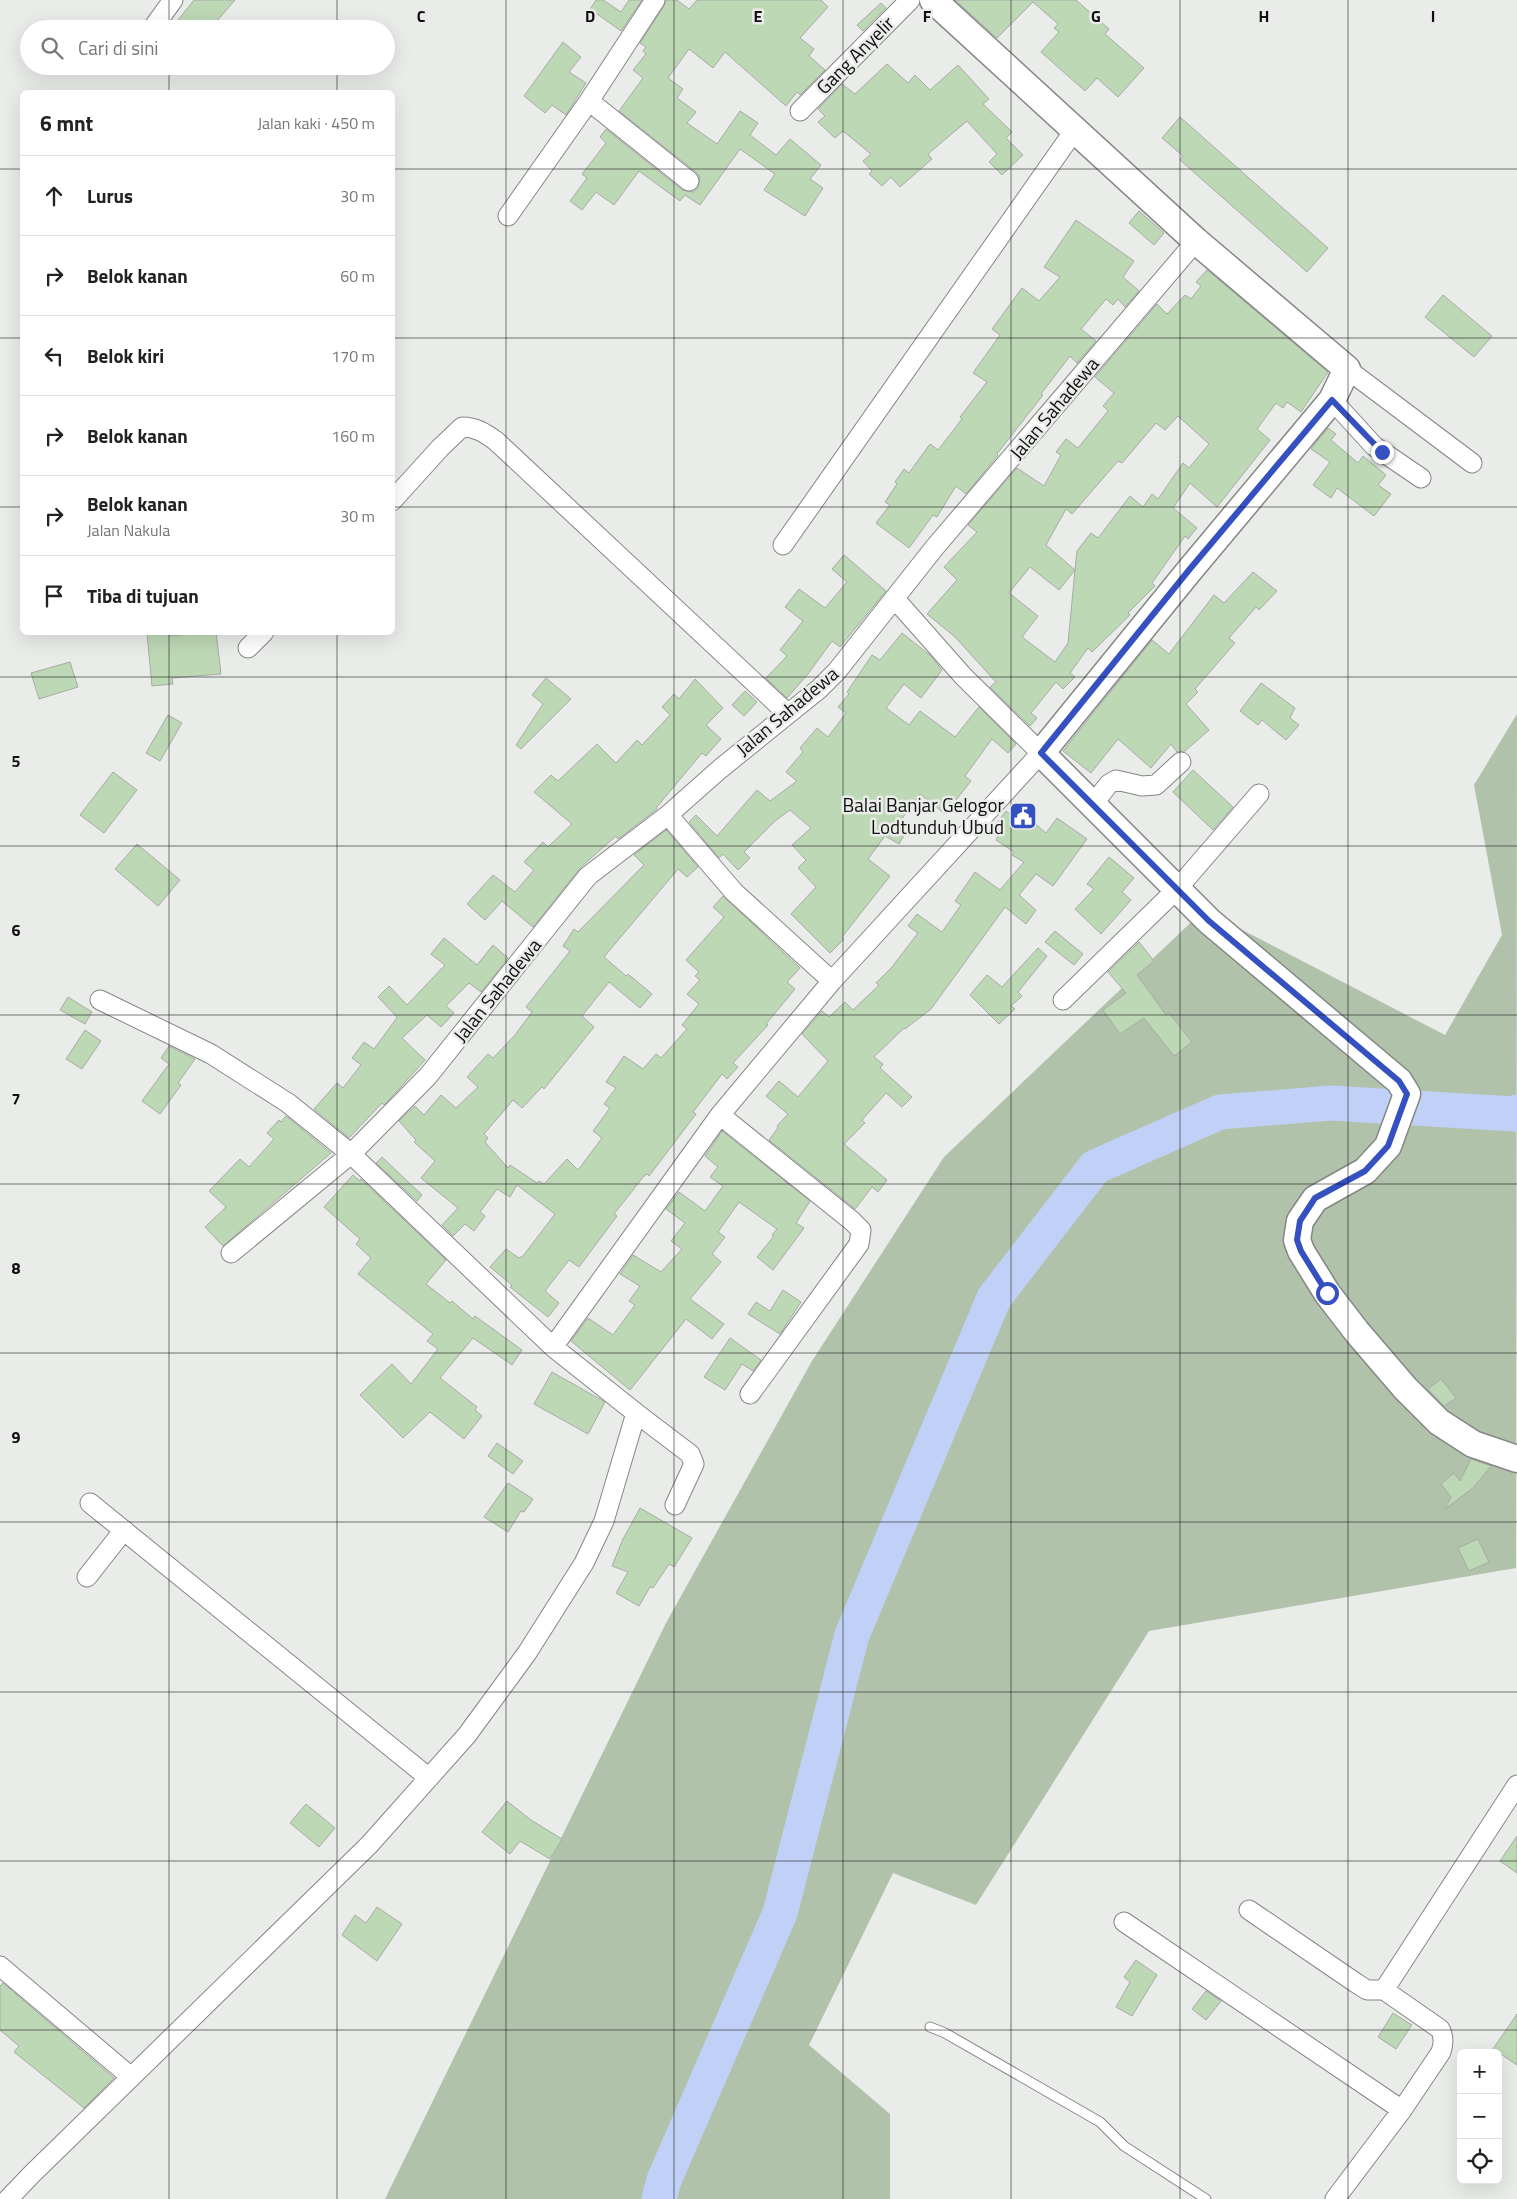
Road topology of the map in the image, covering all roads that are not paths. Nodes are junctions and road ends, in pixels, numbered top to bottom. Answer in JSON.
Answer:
{"nodes":[{"id":1,"x":173,"y":0,"type":"edge"},
{"id":2,"x":655,"y":0,"type":"edge"},
{"id":3,"x":910,"y":0,"type":"edge"},
{"id":4,"x":932,"y":0,"type":"edge"},
{"id":5,"x":159,"y":20,"type":"edge"},
{"id":6,"x":589,"y":101,"type":"junction"},
{"id":7,"x":800,"y":111,"type":"dead end"},
{"id":8,"x":1074,"y":131,"type":"junction"},
{"id":9,"x":689,"y":182,"type":"dead end"},
{"id":10,"x":508,"y":216,"type":"dead end"},
{"id":11,"x":1196,"y":241,"type":"junction"},
{"id":12,"x":1347,"y":369,"type":"junction"},
{"id":13,"x":1332,"y":400,"type":"junction"},
{"id":14,"x":1472,"y":463,"type":"dead end"},
{"id":15,"x":1421,"y":478,"type":"dead end"},
{"id":16,"x":395,"y":498,"type":"edge"},
{"id":17,"x":783,"y":545,"type":"dead end"},
{"id":18,"x":895,"y":599,"type":"junction"},
{"id":19,"x":261,"y":635,"type":"edge"},
{"id":20,"x":248,"y":648,"type":"dead end"},
{"id":21,"x":787,"y":713,"type":"junction"},
{"id":22,"x":1041,"y":753,"type":"junction"},
{"id":23,"x":1181,"y":762,"type":"dead end"},
{"id":24,"x":1259,"y":794,"type":"dead end"},
{"id":25,"x":1093,"y":804,"type":"junction"},
{"id":26,"x":668,"y":815,"type":"junction"},
{"id":27,"x":1177,"y":889,"type":"junction"},
{"id":28,"x":832,"y":981,"type":"junction"},
{"id":29,"x":100,"y":1000,"type":"dead end"},
{"id":30,"x":1063,"y":1000,"type":"dead end"},
{"id":31,"x":720,"y":1115,"type":"junction"},
{"id":32,"x":351,"y":1154,"type":"junction"},
{"id":33,"x":231,"y":1253,"type":"dead end"},
{"id":34,"x":552,"y":1347,"type":"junction"},
{"id":35,"x":750,"y":1394,"type":"dead end"},
{"id":36,"x":636,"y":1413,"type":"junction"},
{"id":37,"x":1517,"y":1459,"type":"edge"},
{"id":38,"x":90,"y":1503,"type":"dead end"},
{"id":39,"x":675,"y":1505,"type":"dead end"},
{"id":40,"x":124,"y":1530,"type":"junction"},
{"id":41,"x":87,"y":1578,"type":"dead end"},
{"id":42,"x":429,"y":1778,"type":"junction"},
{"id":43,"x":1517,"y":1785,"type":"edge"},
{"id":44,"x":1249,"y":1910,"type":"dead end"},
{"id":45,"x":1124,"y":1922,"type":"dead end"},
{"id":46,"x":0,"y":1966,"type":"edge"},
{"id":47,"x":1384,"y":1990,"type":"junction"},
{"id":48,"x":930,"y":2027,"type":"dead end"},
{"id":49,"x":131,"y":2077,"type":"junction"},
{"id":50,"x":1402,"y":2110,"type":"junction"},
{"id":51,"x":8,"y":2199,"type":"edge"},
{"id":52,"x":1206,"y":2199,"type":"edge"},
{"id":53,"x":1335,"y":2199,"type":"edge"}],
"edges":[{"from":1,"to":5,"type":"street"},
{"from":2,"to":6,"type":"street"},
{"from":3,"to":7,"type":"street","name":"Gang Anyelir"},
{"from":4,"to":8,"type":"street"},
{"from":6,"to":9,"type":"street"},
{"from":6,"to":10,"type":"street"},
{"from":8,"to":11,"type":"street"},
{"from":8,"to":17,"type":"street"},
{"from":11,"to":12,"type":"street"},
{"from":11,"to":18,"type":"street","name":"Jalan Sahadewa"},
{"from":12,"to":13,"type":"street"},
{"from":12,"to":14,"type":"street"},
{"from":13,"to":15,"type":"street"},
{"from":13,"to":22,"type":"street"},
{"from":16,"to":21,"type":"street"},
{"from":18,"to":21,"type":"street","name":"Jalan Sahadewa"},
{"from":18,"to":22,"type":"street"},
{"from":19,"to":20,"type":"street"},
{"from":21,"to":26,"type":"street","name":"Jalan Sahadewa"},
{"from":22,"to":25,"type":"street"},
{"from":22,"to":28,"type":"street"},
{"from":23,"to":25,"type":"street"},
{"from":24,"to":27,"type":"street"},
{"from":25,"to":27,"type":"street"},
{"from":26,"to":28,"type":"street"},
{"from":26,"to":32,"type":"street","name":"Jalan Sahadewa"},
{"from":27,"to":30,"type":"street"},
{"from":27,"to":37,"type":"street"},
{"from":28,"to":31,"type":"street"},
{"from":29,"to":32,"type":"street"},
{"from":31,"to":34,"type":"street"},
{"from":31,"to":35,"type":"street"},
{"from":32,"to":33,"type":"street","name":"Jalan Sahadewa"},
{"from":32,"to":34,"type":"street"},
{"from":34,"to":36,"type":"street"},
{"from":36,"to":39,"type":"street"},
{"from":36,"to":42,"type":"street"},
{"from":38,"to":40,"type":"street"},
{"from":40,"to":41,"type":"street"},
{"from":40,"to":42,"type":"street"},
{"from":42,"to":49,"type":"street"},
{"from":43,"to":47,"type":"street"},
{"from":44,"to":47,"type":"street"},
{"from":45,"to":50,"type":"street"},
{"from":46,"to":49,"type":"street"},
{"from":47,"to":50,"type":"street"},
{"from":48,"to":52,"type":"lane"},
{"from":49,"to":51,"type":"street"},
{"from":50,"to":53,"type":"street"}]}
